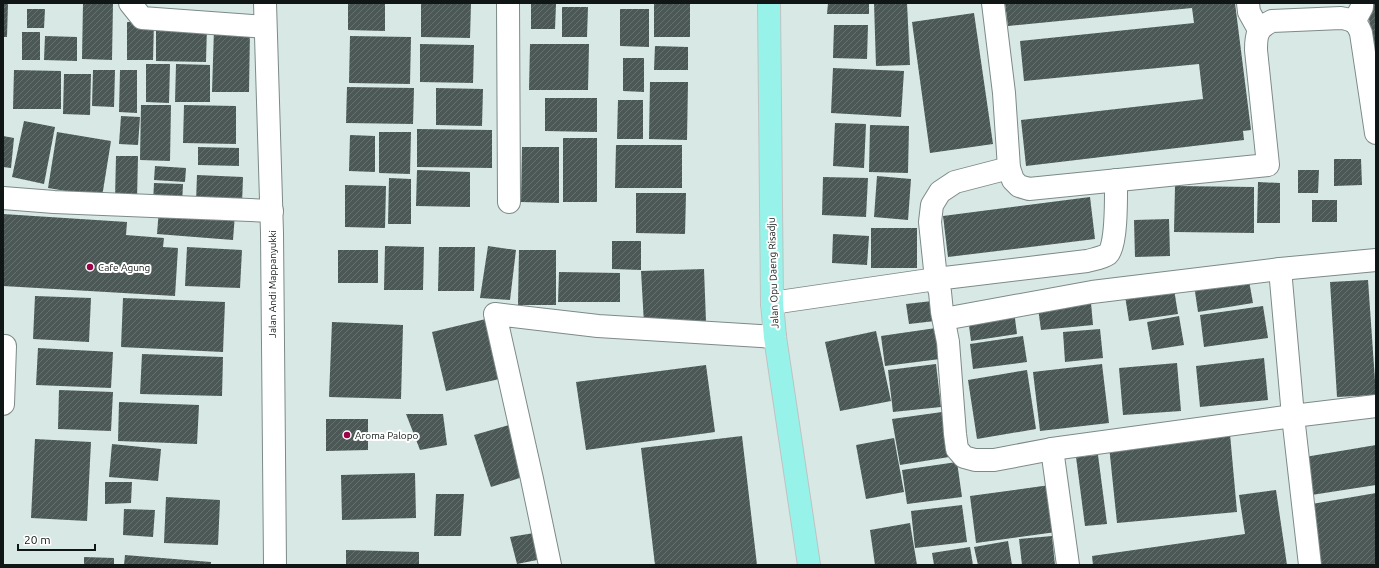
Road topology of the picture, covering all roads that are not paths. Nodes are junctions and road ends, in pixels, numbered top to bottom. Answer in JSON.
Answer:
{"nodes":[{"id":1,"x":130,"y":3,"type":"edge"},
{"id":2,"x":265,"y":3,"type":"edge"},
{"id":3,"x":508,"y":3,"type":"edge"},
{"id":4,"x":769,"y":3,"type":"edge"},
{"id":5,"x":993,"y":3,"type":"edge"},
{"id":6,"x":1248,"y":3,"type":"edge"},
{"id":7,"x":1358,"y":13,"type":"edge"},
{"id":8,"x":265,"y":27,"type":"junction"},
{"id":9,"x":1259,"y":30,"type":"junction"},
{"id":10,"x":1376,"y":133,"type":"edge"},
{"id":11,"x":1009,"y":168,"type":"junction"},
{"id":12,"x":1116,"y":180,"type":"junction"},
{"id":13,"x":3,"y":198,"type":"edge"},
{"id":14,"x":509,"y":202,"type":"dead end"},
{"id":15,"x":272,"y":211,"type":"junction"},
{"id":16,"x":1376,"y":260,"type":"edge"},
{"id":17,"x":1088,"y":263,"type":"junction"},
{"id":18,"x":1280,"y":269,"type":"junction"},
{"id":19,"x":1091,"y":290,"type":"junction"},
{"id":20,"x":940,"y":300,"type":"junction"},
{"id":21,"x":772,"y":303,"type":"junction"},
{"id":22,"x":775,"y":337,"type":"junction"},
{"id":23,"x":5,"y":346,"type":"dead end"},
{"id":24,"x":3,"y":404,"type":"edge"},
{"id":25,"x":1376,"y":406,"type":"edge"},
{"id":26,"x":1293,"y":416,"type":"junction"},
{"id":27,"x":1052,"y":449,"type":"junction"},
{"id":28,"x":275,"y":565,"type":"edge"},
{"id":29,"x":550,"y":565,"type":"edge"},
{"id":30,"x":809,"y":565,"type":"edge"},
{"id":31,"x":1068,"y":565,"type":"edge"},
{"id":32,"x":1310,"y":565,"type":"edge"}],
"edges":[{"from":1,"to":8,"type":"street"},
{"from":2,"to":8,"type":"street","name":"Jalan Andi Mappanyukki"},
{"from":3,"to":14,"type":"street"},
{"from":4,"to":21,"type":"main road","name":"Jalan Opu Daeng Risadju"},
{"from":5,"to":11,"type":"street"},
{"from":6,"to":9,"type":"street"},
{"from":7,"to":9,"type":"street"},
{"from":7,"to":10,"type":"street"},
{"from":8,"to":15,"type":"street","name":"Jalan Andi Mappanyukki"},
{"from":9,"to":12,"type":"street"},
{"from":11,"to":12,"type":"street"},
{"from":11,"to":20,"type":"street"},
{"from":12,"to":17,"type":"street"},
{"from":13,"to":15,"type":"street"},
{"from":15,"to":28,"type":"street","name":"Jalan Andi Mappanyukki"},
{"from":16,"to":18,"type":"street"},
{"from":17,"to":19,"type":"street"},
{"from":17,"to":20,"type":"street"},
{"from":18,"to":19,"type":"street"},
{"from":18,"to":26,"type":"street"},
{"from":19,"to":20,"type":"street"},
{"from":20,"to":21,"type":"street"},
{"from":20,"to":27,"type":"street"},
{"from":21,"to":22,"type":"main road","name":"Jalan Opu Daeng Risadju"},
{"from":22,"to":29,"type":"street"},
{"from":22,"to":30,"type":"main road","name":"Jalan Opu Daeng Risadju"},
{"from":23,"to":24,"type":"street"},
{"from":25,"to":26,"type":"street"},
{"from":26,"to":27,"type":"street"},
{"from":26,"to":32,"type":"street"},
{"from":27,"to":31,"type":"street"}]}
